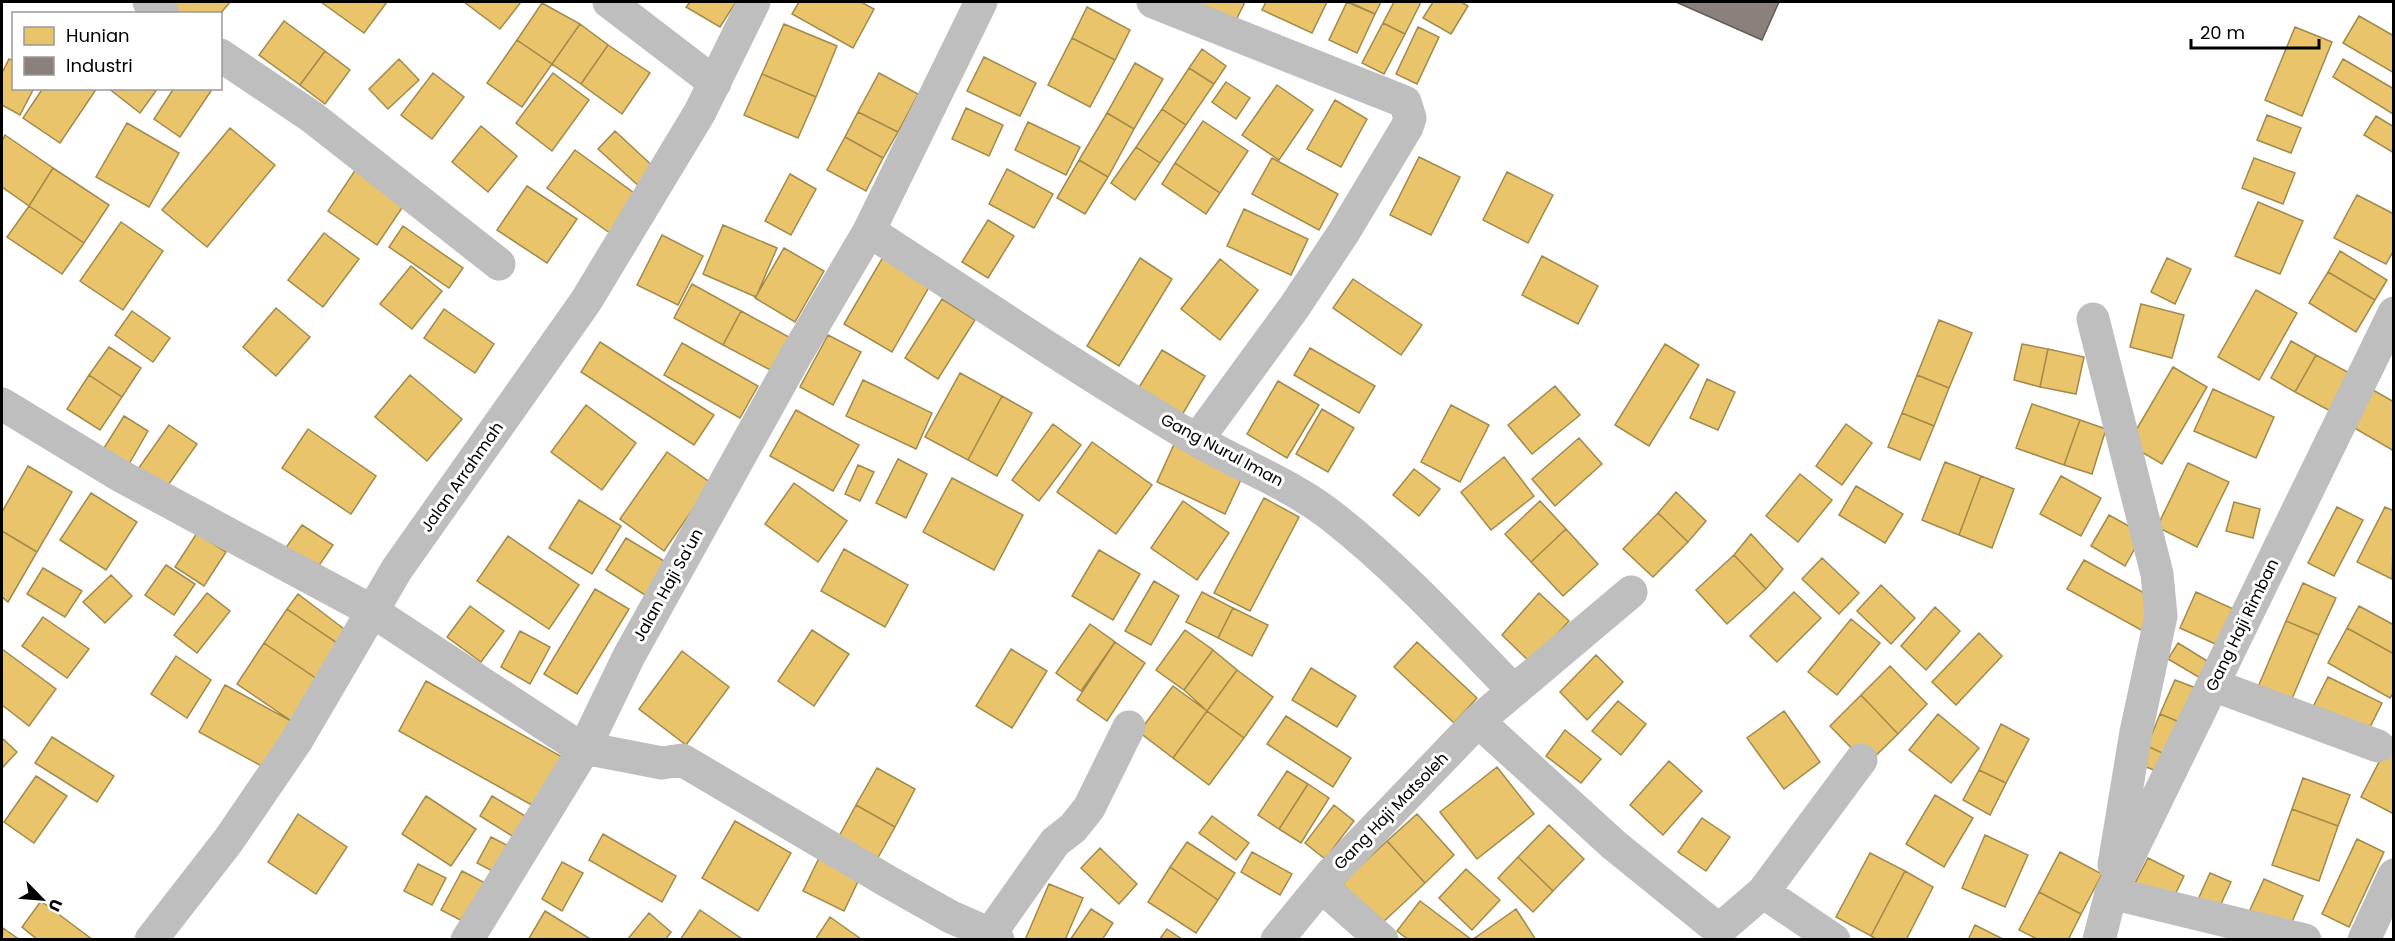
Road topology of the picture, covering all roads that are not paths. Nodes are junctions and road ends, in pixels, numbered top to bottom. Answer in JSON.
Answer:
{"nodes":[{"id":1,"x":149,"y":2,"type":"edge"},
{"id":2,"x":609,"y":2,"type":"edge"},
{"id":3,"x":754,"y":2,"type":"edge"},
{"id":4,"x":981,"y":2,"type":"edge"},
{"id":5,"x":1153,"y":2,"type":"edge"},
{"id":6,"x":162,"y":12,"type":"edge"},
{"id":7,"x":222,"y":56,"type":"edge"},
{"id":8,"x":715,"y":82,"type":"junction"},
{"id":9,"x":869,"y":231,"type":"junction"},
{"id":10,"x":499,"y":264,"type":"dead end"},
{"id":11,"x":2394,"y":313,"type":"edge"},
{"id":12,"x":2092,"y":320,"type":"dead end"},
{"id":13,"x":2,"y":404,"type":"edge"},
{"id":14,"x":1197,"y":440,"type":"junction"},
{"id":15,"x":1631,"y":592,"type":"dead end"},
{"id":16,"x":372,"y":611,"type":"junction"},
{"id":17,"x":2213,"y":685,"type":"junction"},
{"id":18,"x":1512,"y":690,"type":"junction"},
{"id":19,"x":1478,"y":721,"type":"junction"},
{"id":20,"x":1129,"y":727,"type":"dead end"},
{"id":21,"x":2378,"y":746,"type":"dead end"},
{"id":22,"x":584,"y":749,"type":"junction"},
{"id":23,"x":1861,"y":760,"type":"dead end"},
{"id":24,"x":2394,"y":875,"type":"edge"},
{"id":25,"x":1321,"y":886,"type":"junction"},
{"id":26,"x":1763,"y":892,"type":"junction"},
{"id":27,"x":2111,"y":893,"type":"junction"},
{"id":28,"x":1712,"y":935,"type":"edge"},
{"id":29,"x":994,"y":937,"type":"edge"},
{"id":30,"x":151,"y":939,"type":"edge"},
{"id":31,"x":467,"y":939,"type":"edge"},
{"id":32,"x":1277,"y":939,"type":"edge"},
{"id":33,"x":1382,"y":939,"type":"edge"},
{"id":34,"x":1834,"y":939,"type":"edge"},
{"id":35,"x":2099,"y":939,"type":"edge"},
{"id":36,"x":2305,"y":939,"type":"edge"},
{"id":37,"x":2364,"y":939,"type":"edge"}],
"edges":[{"from":1,"to":6,"type":"street"},
{"from":2,"to":8,"type":"street"},
{"from":3,"to":8,"type":"street","name":"Jalan Arrahmah"},
{"from":4,"to":9,"type":"street","name":"Jalan Haji Sa'un"},
{"from":5,"to":14,"type":"street"},
{"from":7,"to":10,"type":"street"},
{"from":8,"to":16,"type":"street","name":"Jalan Arrahmah"},
{"from":9,"to":14,"type":"street","name":"Gang Nurul Iman"},
{"from":9,"to":22,"type":"street","name":"Jalan Haji Sa'un"},
{"from":11,"to":17,"type":"street","name":"Gang Haji Rimban"},
{"from":12,"to":27,"type":"street"},
{"from":13,"to":16,"type":"street"},
{"from":14,"to":18,"type":"street","name":"Gang Nurul Iman"},
{"from":15,"to":18,"type":"street","name":"Gang Haji Matsoleh"},
{"from":16,"to":22,"type":"street"},
{"from":16,"to":30,"type":"street","name":"Jalan Arrahmah"},
{"from":17,"to":21,"type":"street"},
{"from":17,"to":27,"type":"street","name":"Gang Haji Rimban"},
{"from":18,"to":19,"type":"street","name":"Gang Haji Matsoleh"},
{"from":19,"to":25,"type":"street","name":"Gang Haji Matsoleh"},
{"from":19,"to":28,"type":"street"},
{"from":20,"to":29,"type":"street"},
{"from":22,"to":29,"type":"street"},
{"from":22,"to":31,"type":"street","name":"Jalan Haji Sa'un"},
{"from":23,"to":26,"type":"street"},
{"from":24,"to":37,"type":"street"},
{"from":25,"to":32,"type":"street","name":"Gang Haji Matsoleh"},
{"from":25,"to":33,"type":"street"},
{"from":26,"to":28,"type":"street"},
{"from":26,"to":34,"type":"street"},
{"from":27,"to":35,"type":"street","name":"Gang Haji Rimban"},
{"from":27,"to":36,"type":"street"}]}
